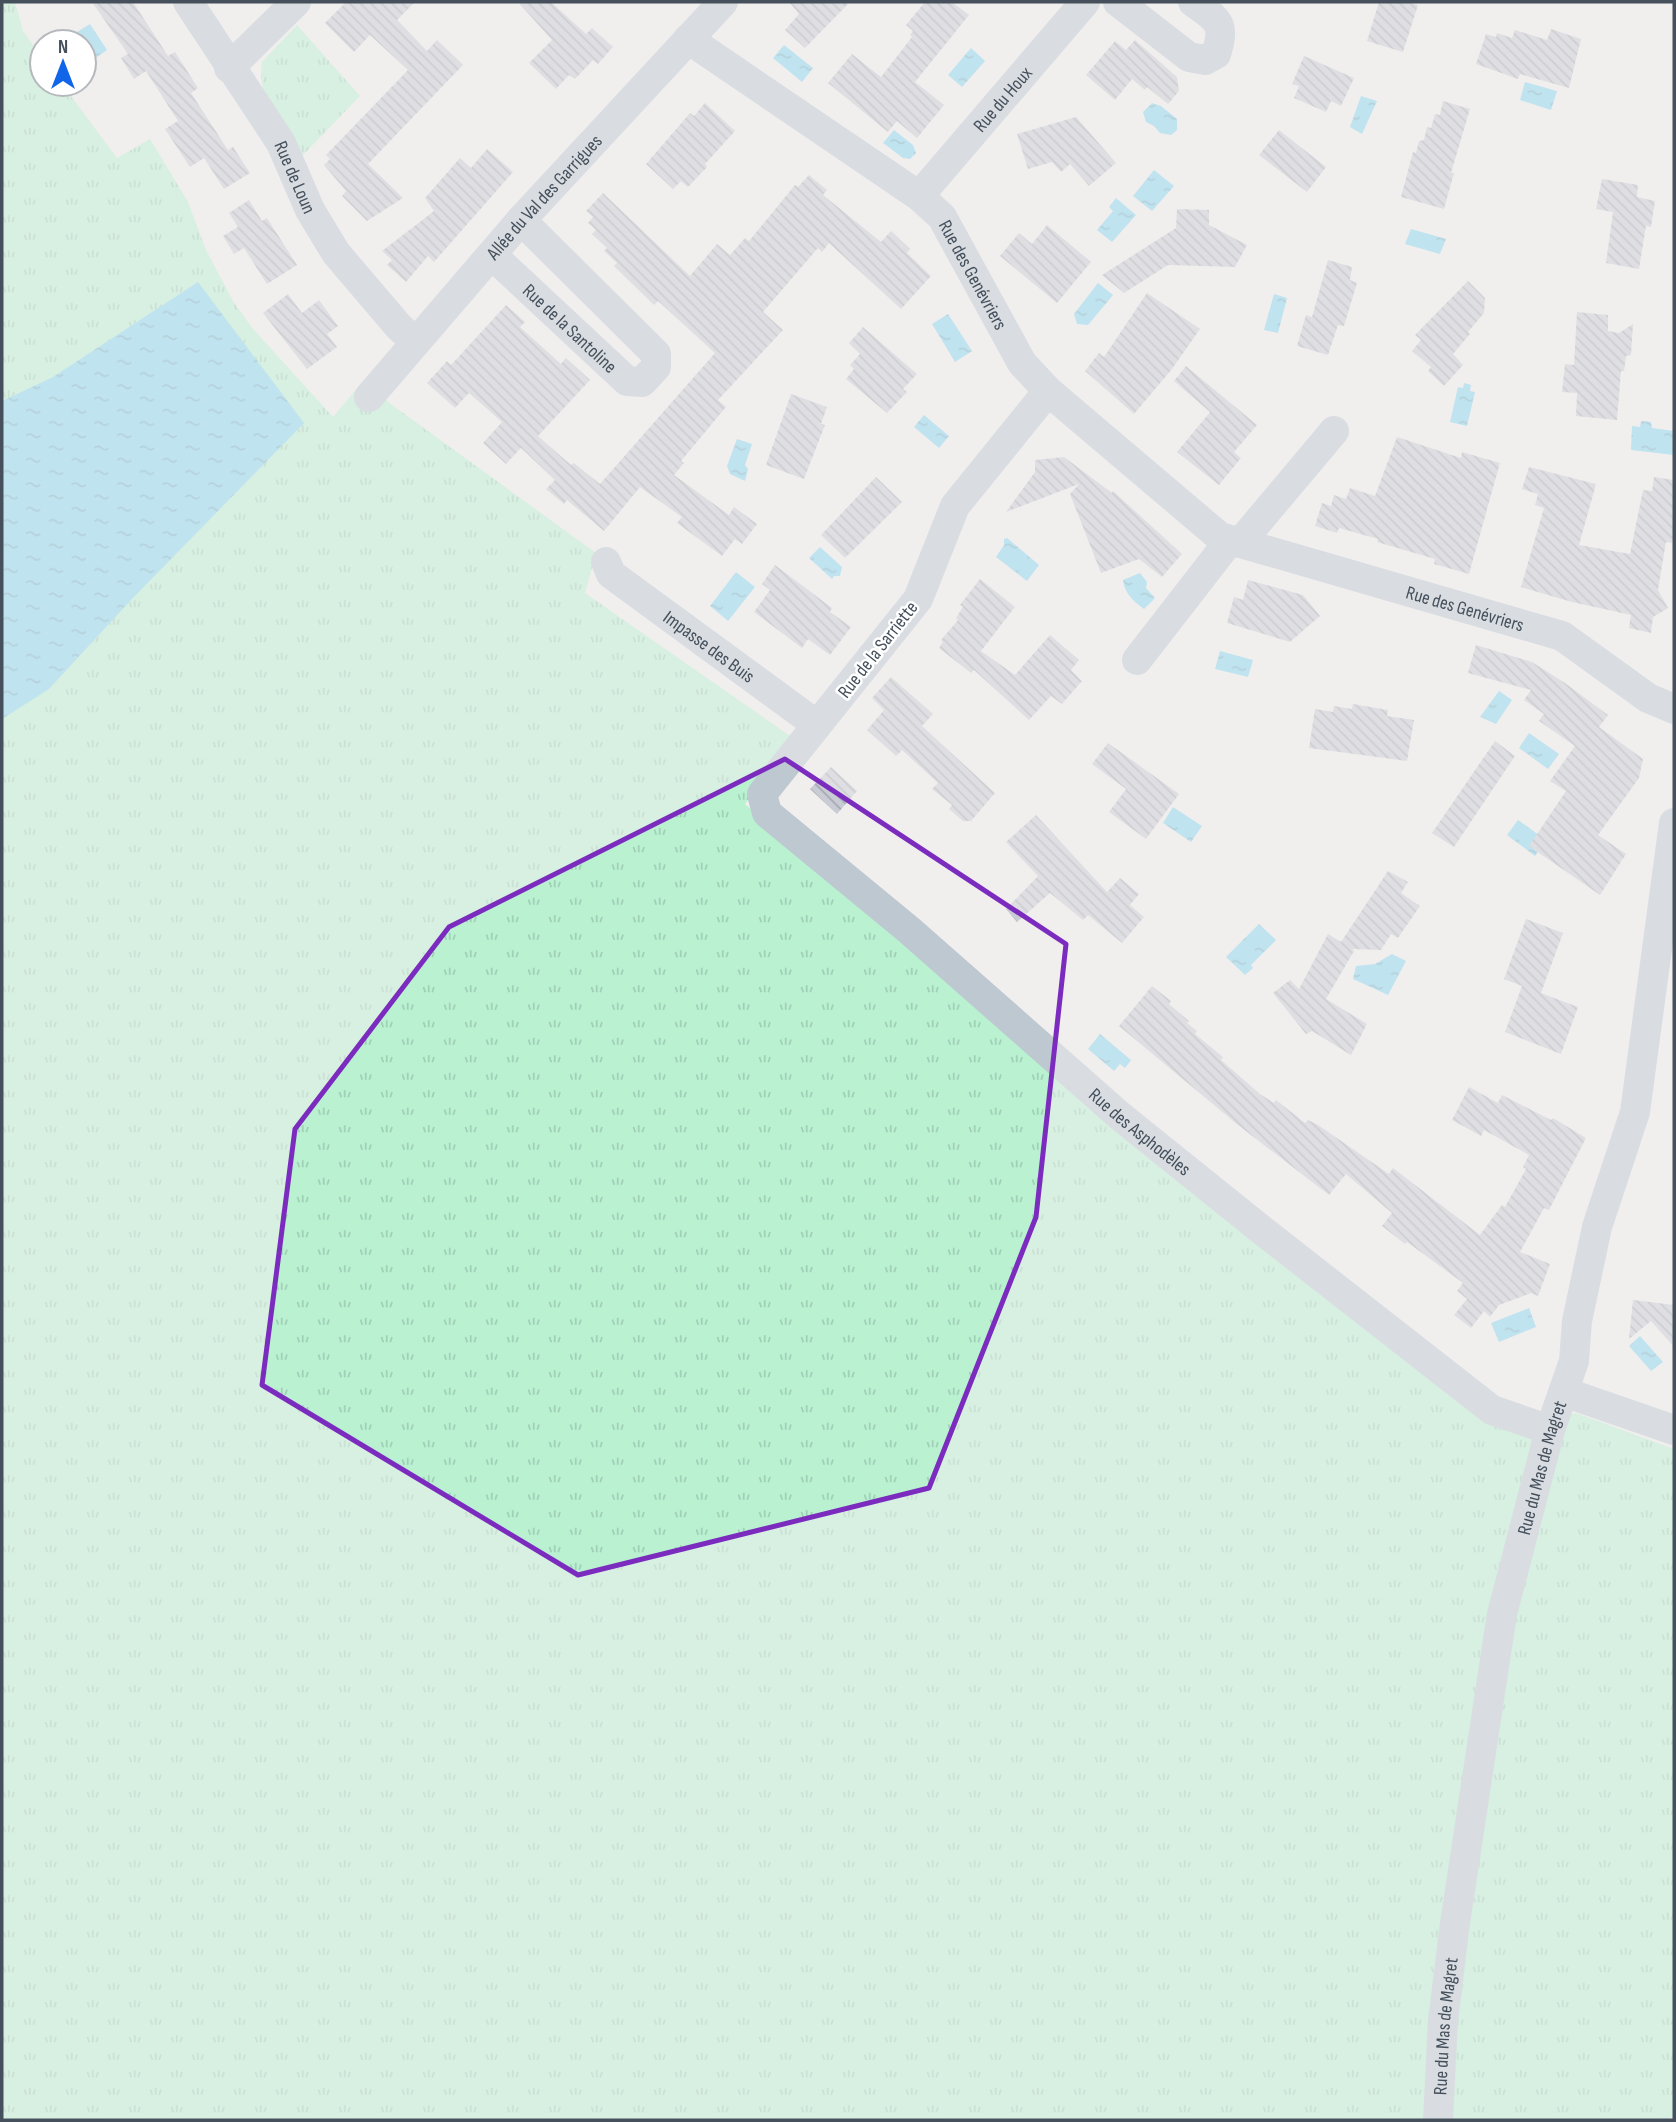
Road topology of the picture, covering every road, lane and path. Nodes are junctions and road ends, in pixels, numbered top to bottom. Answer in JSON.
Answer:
{"nodes":[{"id":1,"x":188,"y":2,"type":"edge"},
{"id":2,"x":296,"y":2,"type":"edge"},
{"id":3,"x":723,"y":2,"type":"edge"},
{"id":4,"x":1085,"y":2,"type":"edge"},
{"id":5,"x":1118,"y":2,"type":"edge"},
{"id":6,"x":1192,"y":2,"type":"edge"},
{"id":7,"x":688,"y":39,"type":"junction"},
{"id":8,"x":229,"y":68,"type":"junction"},
{"id":9,"x":919,"y":196,"type":"junction"},
{"id":10,"x":521,"y":220,"type":"junction"},
{"id":11,"x":492,"y":255,"type":"junction"},
{"id":12,"x":416,"y":342,"type":"junction"},
{"id":13,"x":1048,"y":391,"type":"junction"},
{"id":14,"x":369,"y":397,"type":"dead end"},
{"id":15,"x":1334,"y":430,"type":"dead end"},
{"id":16,"x":1235,"y":541,"type":"junction"},
{"id":17,"x":606,"y":562,"type":"dead end"},
{"id":18,"x":1137,"y":660,"type":"dead end"},
{"id":19,"x":1674,"y":709,"type":"edge"},
{"id":20,"x":817,"y":725,"type":"junction"},
{"id":21,"x":762,"y":794,"type":"joint"},
{"id":22,"x":1674,"y":826,"type":"edge"},
{"id":23,"x":1564,"y":1392,"type":"junction"},
{"id":24,"x":1550,"y":1430,"type":"junction"},
{"id":25,"x":1674,"y":1430,"type":"edge"},
{"id":26,"x":1438,"y":2120,"type":"edge"}],
"edges":[{"from":1,"to":8,"type":"street","name":"Rue de Loun"},
{"from":2,"to":8,"type":"street"},
{"from":3,"to":7,"type":"street","name":"Allée du Val des Garrigues"},
{"from":4,"to":9,"type":"street","name":"Rue du Houx"},
{"from":5,"to":6,"type":"street"},
{"from":7,"to":9,"type":"street","name":"Rue des Genévriers"},
{"from":7,"to":10,"type":"street","name":"Allée du Val des Garrigues"},
{"from":8,"to":12,"type":"street","name":"Rue de Loun"},
{"from":9,"to":13,"type":"street","name":"Rue des Genévriers"},
{"from":10,"to":11,"type":"street","name":"Allée du Val des Garrigues"},
{"from":10,"to":11,"type":"street","name":"Rue de la Santoline"},
{"from":11,"to":12,"type":"street","name":"Allée du Val des Garrigues"},
{"from":12,"to":14,"type":"street","name":"Allée du Val des Garrigues"},
{"from":13,"to":16,"type":"street","name":"Rue des Genévriers"},
{"from":13,"to":20,"type":"street","name":"Rue de la Sarriette"},
{"from":15,"to":16,"type":"street"},
{"from":16,"to":18,"type":"street"},
{"from":16,"to":19,"type":"street","name":"Rue des Genévriers"},
{"from":17,"to":20,"type":"street","name":"Impasse des Buis"},
{"from":20,"to":21,"type":"street","name":"Rue de la Sarriette"},
{"from":21,"to":24,"type":"street","name":"Rue des Asphodèles"},
{"from":22,"to":23,"type":"street","name":"Rue du Mas de Magret"},
{"from":23,"to":24,"type":"street","name":"Rue du Mas de Magret"},
{"from":23,"to":25,"type":"street"},
{"from":24,"to":26,"type":"street","name":"Rue du Mas de Magret"}]}
